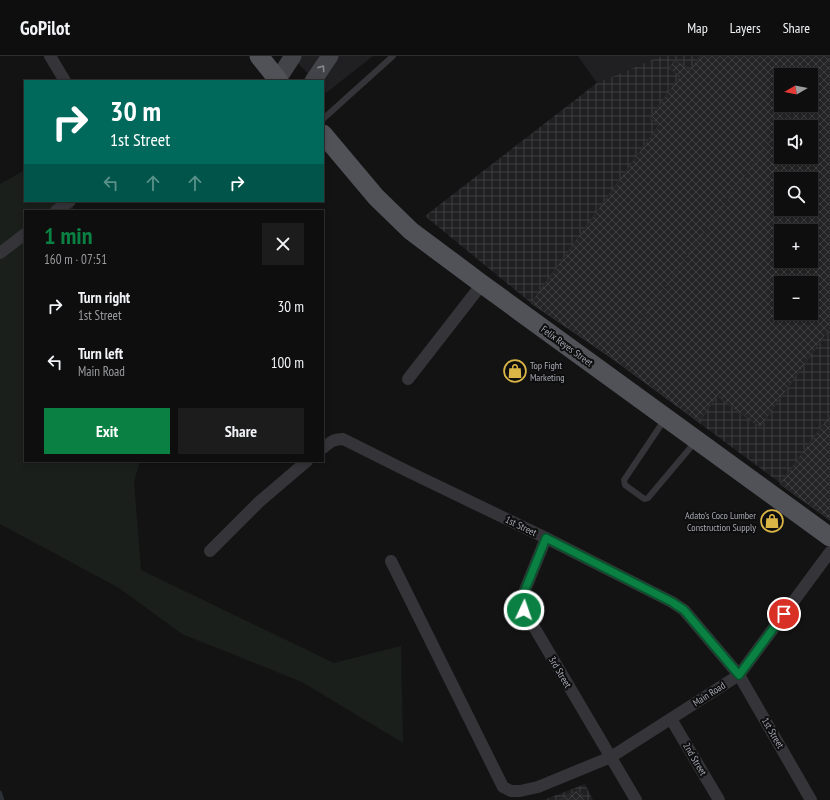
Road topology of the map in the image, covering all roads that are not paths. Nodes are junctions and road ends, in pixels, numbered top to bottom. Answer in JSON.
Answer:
{"nodes":[{"id":1,"x":50,"y":56,"type":"edge"},
{"id":2,"x":259,"y":56,"type":"edge"},
{"id":3,"x":293,"y":56,"type":"edge"},
{"id":4,"x":330,"y":56,"type":"edge"},
{"id":5,"x":393,"y":56,"type":"edge"},
{"id":6,"x":64,"y":80,"type":"edge"},
{"id":7,"x":277,"y":80,"type":"edge"},
{"id":8,"x":314,"y":80,"type":"edge"},
{"id":9,"x":324,"y":118,"type":"edge"},
{"id":10,"x":324,"y":135,"type":"edge"},
{"id":11,"x":69,"y":202,"type":"edge"},
{"id":12,"x":57,"y":210,"type":"edge"},
{"id":13,"x":24,"y":235,"type":"edge"},
{"id":14,"x":0,"y":253,"type":"edge"},
{"id":15,"x":482,"y":284,"type":"junction"},
{"id":16,"x":408,"y":379,"type":"dead end"},
{"id":17,"x":666,"y":418,"type":"junction"},
{"id":18,"x":697,"y":440,"type":"junction"},
{"id":19,"x":324,"y":447,"type":"edge"},
{"id":20,"x":306,"y":462,"type":"edge"},
{"id":21,"x":830,"y":537,"type":"edge"},
{"id":22,"x":546,"y":538,"type":"junction"},
{"id":23,"x":210,"y":551,"type":"dead end"},
{"id":24,"x":830,"y":552,"type":"edge"},
{"id":25,"x":391,"y":561,"type":"dead end"},
{"id":26,"x":739,"y":675,"type":"junction"},
{"id":27,"x":670,"y":719,"type":"junction"},
{"id":28,"x":611,"y":757,"type":"junction"},
{"id":29,"x":636,"y":800,"type":"edge"},
{"id":30,"x":720,"y":800,"type":"edge"},
{"id":31,"x":811,"y":800,"type":"edge"}],
"edges":[{"from":1,"to":6,"type":"street"},
{"from":2,"to":7,"type":"main road"},
{"from":3,"to":7,"type":"street"},
{"from":8,"to":4,"type":"street","one_way":true},
{"from":5,"to":9,"type":"lane"},
{"from":10,"to":15,"type":"main road","name":"Felix Reyes Street"},
{"from":11,"to":12,"type":"street"},
{"from":13,"to":14,"type":"street"},
{"from":15,"to":16,"type":"street"},
{"from":15,"to":17,"type":"main road","name":"Felix Reyes Street"},
{"from":17,"to":18,"type":"main road","name":"Felix Reyes Street"},
{"from":17,"to":18,"type":"lane"},
{"from":18,"to":21,"type":"main road","name":"Felix Reyes Street"},
{"from":19,"to":22,"type":"street","name":"1st Street"},
{"from":20,"to":23,"type":"street"},
{"from":22,"to":26,"type":"street","name":"1st Street"},
{"from":22,"to":28,"type":"street","name":"3rd Street"},
{"from":24,"to":26,"type":"street","name":"Main Road"},
{"from":25,"to":28,"type":"street","name":"Main Road"},
{"from":26,"to":27,"type":"street","name":"Main Road"},
{"from":26,"to":31,"type":"street","name":"1st Street"},
{"from":27,"to":28,"type":"street","name":"Main Road"},
{"from":27,"to":30,"type":"street","name":"2nd Street"},
{"from":28,"to":29,"type":"street","name":"3rd Street"}]}
